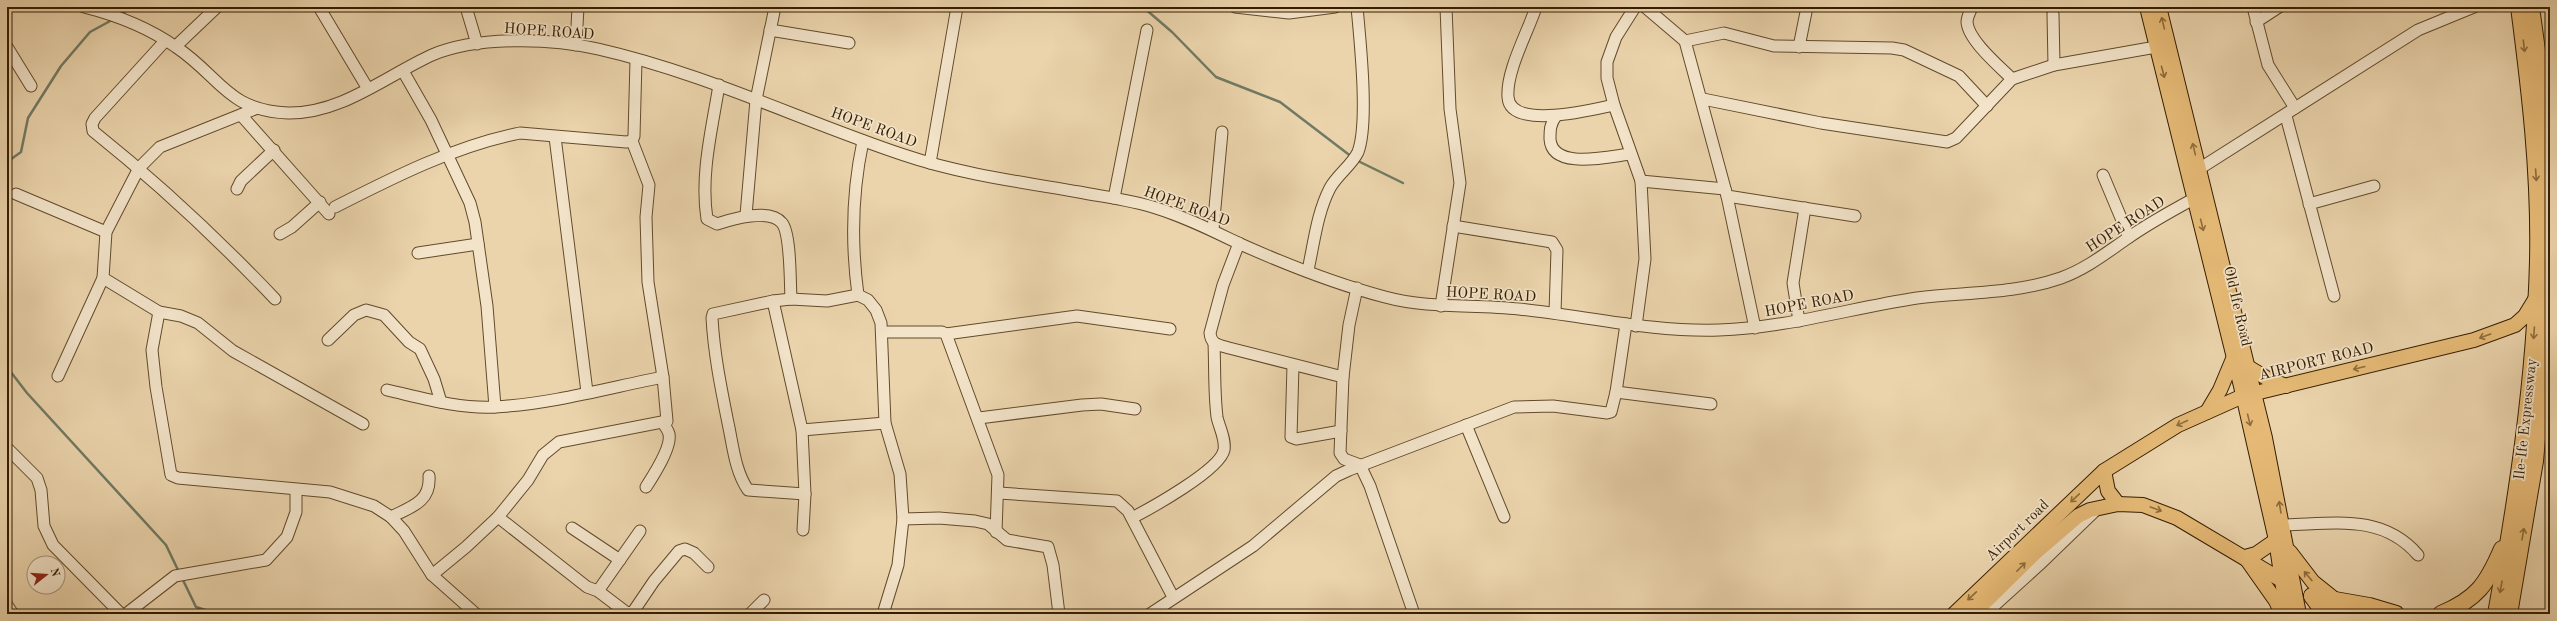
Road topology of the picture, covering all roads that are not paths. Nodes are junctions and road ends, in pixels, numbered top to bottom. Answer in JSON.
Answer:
{"nodes":[{"id":1,"x":84,"y":7,"type":"edge"},
{"id":2,"x":217,"y":7,"type":"edge"},
{"id":3,"x":319,"y":7,"type":"edge"},
{"id":4,"x":466,"y":7,"type":"edge"},
{"id":5,"x":578,"y":7,"type":"edge"},
{"id":6,"x":775,"y":7,"type":"edge"},
{"id":7,"x":957,"y":7,"type":"edge"},
{"id":8,"x":1235,"y":7,"type":"edge"},
{"id":9,"x":1335,"y":7,"type":"edge"},
{"id":10,"x":1357,"y":7,"type":"edge"},
{"id":11,"x":1446,"y":7,"type":"edge"},
{"id":12,"x":1536,"y":7,"type":"edge"},
{"id":13,"x":1635,"y":7,"type":"edge"},
{"id":14,"x":1645,"y":7,"type":"edge"},
{"id":15,"x":1807,"y":7,"type":"edge"},
{"id":16,"x":1972,"y":7,"type":"edge"},
{"id":17,"x":2147,"y":7,"type":"edge"},
{"id":18,"x":2159,"y":7,"type":"edge"},
{"id":19,"x":2253,"y":7,"type":"edge"},
{"id":20,"x":2279,"y":7,"type":"edge"},
{"id":21,"x":2474,"y":7,"type":"edge"},
{"id":22,"x":2519,"y":7,"type":"edge"},
{"id":23,"x":2531,"y":7,"type":"edge"},
{"id":24,"x":2053,"y":14,"type":"dead end"},
{"id":25,"x":2256,"y":22,"type":"junction"},
{"id":26,"x":770,"y":30,"type":"junction"},
{"id":27,"x":1146,"y":30,"type":"dead end"},
{"id":28,"x":165,"y":41,"type":"junction"},
{"id":29,"x":1685,"y":41,"type":"junction"},
{"id":30,"x":849,"y":42,"type":"dead end"},
{"id":31,"x":477,"y":44,"type":"junction"},
{"id":32,"x":576,"y":45,"type":"junction"},
{"id":33,"x":176,"y":46,"type":"junction"},
{"id":34,"x":1799,"y":47,"type":"junction"},
{"id":35,"x":2156,"y":47,"type":"junction"},
{"id":36,"x":7,"y":48,"type":"edge"},
{"id":37,"x":636,"y":60,"type":"junction"},
{"id":38,"x":2054,"y":64,"type":"junction"},
{"id":39,"x":403,"y":71,"type":"junction"},
{"id":40,"x":2012,"y":79,"type":"junction"},
{"id":41,"x":718,"y":85,"type":"junction"},
{"id":42,"x":31,"y":86,"type":"dead end"},
{"id":43,"x":368,"y":89,"type":"junction"},
{"id":44,"x":756,"y":100,"type":"junction"},
{"id":45,"x":1703,"y":100,"type":"junction"},
{"id":46,"x":1614,"y":105,"type":"junction"},
{"id":47,"x":1987,"y":106,"type":"junction"},
{"id":48,"x":2295,"y":108,"type":"junction"},
{"id":49,"x":255,"y":109,"type":"junction"},
{"id":50,"x":241,"y":115,"type":"junction"},
{"id":51,"x":1556,"y":116,"type":"junction"},
{"id":52,"x":2286,"y":116,"type":"junction"},
{"id":53,"x":1222,"y":132,"type":"dead end"},
{"id":54,"x":555,"y":136,"type":"junction"},
{"id":55,"x":632,"y":141,"type":"junction"},
{"id":56,"x":863,"y":141,"type":"junction"},
{"id":57,"x":274,"y":150,"type":"junction"},
{"id":58,"x":447,"y":154,"type":"junction"},
{"id":59,"x":1632,"y":154,"type":"junction"},
{"id":60,"x":930,"y":163,"type":"junction"},
{"id":61,"x":139,"y":168,"type":"junction"},
{"id":62,"x":2199,"y":169,"type":"junction"},
{"id":63,"x":2103,"y":175,"type":"dead end"},
{"id":64,"x":1641,"y":181,"type":"junction"},
{"id":65,"x":2374,"y":186,"type":"dead end"},
{"id":66,"x":237,"y":189,"type":"dead end"},
{"id":67,"x":1726,"y":193,"type":"junction"},
{"id":68,"x":16,"y":194,"type":"dead end"},
{"id":69,"x":1114,"y":198,"type":"junction"},
{"id":70,"x":2195,"y":198,"type":"junction"},
{"id":71,"x":320,"y":202,"type":"junction"},
{"id":72,"x":2309,"y":204,"type":"junction"},
{"id":73,"x":2550,"y":205,"type":"edge"},
{"id":74,"x":1805,"y":208,"type":"junction"},
{"id":75,"x":746,"y":215,"type":"junction"},
{"id":76,"x":1855,"y":216,"type":"dead end"},
{"id":77,"x":1453,"y":226,"type":"junction"},
{"id":78,"x":1213,"y":229,"type":"junction"},
{"id":79,"x":106,"y":232,"type":"junction"},
{"id":80,"x":280,"y":234,"type":"dead end"},
{"id":81,"x":2129,"y":237,"type":"junction"},
{"id":82,"x":1239,"y":243,"type":"junction"},
{"id":83,"x":478,"y":244,"type":"junction"},
{"id":84,"x":418,"y":253,"type":"dead end"},
{"id":85,"x":1308,"y":270,"type":"junction"},
{"id":86,"x":103,"y":278,"type":"junction"},
{"id":87,"x":1357,"y":288,"type":"junction"},
{"id":88,"x":858,"y":295,"type":"junction"},
{"id":89,"x":2543,"y":295,"type":"edge"},
{"id":90,"x":2334,"y":296,"type":"dead end"},
{"id":91,"x":275,"y":299,"type":"dead end"},
{"id":92,"x":791,"y":299,"type":"junction"},
{"id":93,"x":773,"y":301,"type":"junction"},
{"id":94,"x":1441,"y":306,"type":"junction"},
{"id":95,"x":159,"y":312,"type":"junction"},
{"id":96,"x":1555,"y":313,"type":"junction"},
{"id":97,"x":1799,"y":321,"type":"junction"},
{"id":98,"x":1631,"y":325,"type":"junction"},
{"id":99,"x":1170,"y":328,"type":"dead end"},
{"id":100,"x":1755,"y":328,"type":"junction"},
{"id":101,"x":882,"y":332,"type":"junction"},
{"id":102,"x":946,"y":334,"type":"junction"},
{"id":103,"x":328,"y":340,"type":"dead end"},
{"id":104,"x":1214,"y":344,"type":"junction"},
{"id":105,"x":2233,"y":359,"type":"junction"},
{"id":106,"x":1293,"y":365,"type":"junction"},
{"id":107,"x":2248,"y":367,"type":"junction"},
{"id":108,"x":58,"y":376,"type":"dead end"},
{"id":109,"x":663,"y":377,"type":"junction"},
{"id":110,"x":1343,"y":377,"type":"junction"},
{"id":111,"x":2286,"y":386,"type":"junction"},
{"id":112,"x":387,"y":390,"type":"dead end"},
{"id":113,"x":587,"y":392,"type":"junction"},
{"id":114,"x":1616,"y":392,"type":"junction"},
{"id":115,"x":2248,"y":395,"type":"junction"},
{"id":116,"x":441,"y":402,"type":"junction"},
{"id":117,"x":1712,"y":404,"type":"dead end"},
{"id":118,"x":495,"y":407,"type":"junction"},
{"id":119,"x":1134,"y":409,"type":"dead end"},
{"id":120,"x":2206,"y":412,"type":"junction"},
{"id":121,"x":979,"y":418,"type":"junction"},
{"id":122,"x":663,"y":423,"type":"junction"},
{"id":123,"x":885,"y":423,"type":"junction"},
{"id":124,"x":363,"y":424,"type":"dead end"},
{"id":125,"x":1466,"y":425,"type":"junction"},
{"id":126,"x":802,"y":430,"type":"junction"},
{"id":127,"x":1341,"y":431,"type":"junction"},
{"id":128,"x":7,"y":448,"type":"edge"},
{"id":129,"x":1340,"y":453,"type":"junction"},
{"id":130,"x":1360,"y":465,"type":"junction"},
{"id":131,"x":2104,"y":471,"type":"junction"},
{"id":132,"x":429,"y":476,"type":"dead end"},
{"id":133,"x":1336,"y":476,"type":"junction"},
{"id":134,"x":646,"y":487,"type":"dead end"},
{"id":135,"x":296,"y":490,"type":"junction"},
{"id":136,"x":999,"y":493,"type":"junction"},
{"id":137,"x":805,"y":494,"type":"junction"},
{"id":138,"x":2118,"y":504,"type":"junction"},
{"id":139,"x":2098,"y":508,"type":"junction"},
{"id":140,"x":2515,"y":509,"type":"junction"},
{"id":141,"x":391,"y":517,"type":"junction"},
{"id":142,"x":498,"y":517,"type":"junction"},
{"id":143,"x":1504,"y":517,"type":"dead end"},
{"id":144,"x":1132,"y":518,"type":"junction"},
{"id":145,"x":904,"y":519,"type":"junction"},
{"id":146,"x":572,"y":528,"type":"dead end"},
{"id":147,"x":803,"y":530,"type":"dead end"},
{"id":148,"x":640,"y":531,"type":"dead end"},
{"id":149,"x":996,"y":532,"type":"junction"},
{"id":150,"x":2282,"y":537,"type":"junction"},
{"id":151,"x":2418,"y":555,"type":"dead end"},
{"id":152,"x":2245,"y":557,"type":"junction"},
{"id":153,"x":620,"y":560,"type":"junction"},
{"id":154,"x":708,"y":567,"type":"dead end"},
{"id":155,"x":432,"y":575,"type":"junction"},
{"id":156,"x":2289,"y":585,"type":"junction"},
{"id":157,"x":598,"y":591,"type":"junction"},
{"id":158,"x":2312,"y":596,"type":"junction"},
{"id":159,"x":1173,"y":597,"type":"junction"},
{"id":160,"x":2333,"y":598,"type":"junction"},
{"id":161,"x":764,"y":600,"type":"dead end"},
{"id":162,"x":7,"y":605,"type":"edge"},
{"id":163,"x":1409,"y":611,"type":"edge"},
{"id":164,"x":470,"y":612,"type":"edge"},
{"id":165,"x":13,"y":614,"type":"edge"},
{"id":166,"x":121,"y":614,"type":"edge"},
{"id":167,"x":126,"y":614,"type":"edge"},
{"id":168,"x":750,"y":614,"type":"edge"},
{"id":169,"x":883,"y":614,"type":"edge"},
{"id":170,"x":1059,"y":614,"type":"edge"},
{"id":171,"x":1150,"y":614,"type":"edge"},
{"id":172,"x":1954,"y":614,"type":"edge"},
{"id":173,"x":1973,"y":614,"type":"edge"},
{"id":174,"x":1985,"y":614,"type":"edge"},
{"id":175,"x":2282,"y":614,"type":"edge"},
{"id":176,"x":2288,"y":614,"type":"edge"},
{"id":177,"x":2299,"y":614,"type":"edge"},
{"id":178,"x":2325,"y":614,"type":"edge"},
{"id":179,"x":2352,"y":614,"type":"edge"},
{"id":180,"x":2396,"y":614,"type":"edge"},
{"id":181,"x":2441,"y":614,"type":"edge"},
{"id":182,"x":2496,"y":614,"type":"edge"},
{"id":183,"x":2509,"y":614,"type":"edge"}],
"edges":[{"from":1,"to":28,"type":"street","name":"HOPE ROAD"},
{"from":2,"to":33,"type":"street"},
{"from":3,"to":43,"type":"street"},
{"from":4,"to":31,"type":"street"},
{"from":5,"to":32,"type":"street"},
{"from":6,"to":26,"type":"street"},
{"from":7,"to":60,"type":"street"},
{"from":8,"to":9,"type":"street"},
{"from":10,"to":85,"type":"street"},
{"from":11,"to":77,"type":"street"},
{"from":12,"to":51,"type":"street"},
{"from":13,"to":46,"type":"street"},
{"from":14,"to":29,"type":"street"},
{"from":15,"to":34,"type":"street"},
{"from":16,"to":40,"type":"street"},
{"from":17,"to":35,"type":"main road","name":"Old Ife Road"},
{"from":62,"to":18,"type":"main road","name":"Old Ife Road","one_way":true},
{"from":19,"to":25,"type":"street"},
{"from":20,"to":25,"type":"street"},
{"from":21,"to":48,"type":"street"},
{"from":22,"to":89,"type":"highway","name":"Ile-Ife Expressway","one_way":true},
{"from":23,"to":73,"type":"highway"},
{"from":24,"to":38,"type":"street"},
{"from":25,"to":48,"type":"street"},
{"from":26,"to":30,"type":"street"},
{"from":26,"to":44,"type":"street"},
{"from":27,"to":69,"type":"street"},
{"from":28,"to":33,"type":"street","name":"HOPE ROAD"},
{"from":28,"to":61,"type":"street"},
{"from":29,"to":34,"type":"street"},
{"from":29,"to":45,"type":"street"},
{"from":31,"to":32,"type":"street","name":"HOPE ROAD"},
{"from":31,"to":39,"type":"street","name":"HOPE ROAD"},
{"from":32,"to":37,"type":"street","name":"HOPE ROAD"},
{"from":33,"to":49,"type":"street","name":"HOPE ROAD"},
{"from":34,"to":47,"type":"street"},
{"from":35,"to":38,"type":"street"},
{"from":35,"to":70,"type":"main road","name":"Old Ife Road","one_way":true},
{"from":36,"to":42,"type":"street"},
{"from":37,"to":41,"type":"street","name":"HOPE ROAD"},
{"from":37,"to":55,"type":"street"},
{"from":38,"to":40,"type":"street"},
{"from":39,"to":43,"type":"street","name":"HOPE ROAD"},
{"from":39,"to":58,"type":"street"},
{"from":40,"to":47,"type":"street"},
{"from":41,"to":44,"type":"street","name":"HOPE ROAD"},
{"from":41,"to":75,"type":"street"},
{"from":43,"to":49,"type":"street","name":"HOPE ROAD"},
{"from":44,"to":56,"type":"street","name":"HOPE ROAD"},
{"from":44,"to":75,"type":"street"},
{"from":45,"to":47,"type":"street"},
{"from":45,"to":67,"type":"street"},
{"from":46,"to":51,"type":"street"},
{"from":46,"to":59,"type":"street"},
{"from":48,"to":52,"type":"street"},
{"from":49,"to":50,"type":"street"},
{"from":50,"to":57,"type":"street"},
{"from":50,"to":61,"type":"street"},
{"from":51,"to":59,"type":"street"},
{"from":52,"to":62,"type":"street"},
{"from":52,"to":72,"type":"street"},
{"from":53,"to":78,"type":"street"},
{"from":54,"to":55,"type":"street"},
{"from":54,"to":58,"type":"street"},
{"from":54,"to":113,"type":"street"},
{"from":55,"to":109,"type":"street"},
{"from":56,"to":60,"type":"street","name":"HOPE ROAD"},
{"from":56,"to":88,"type":"street"},
{"from":57,"to":66,"type":"street"},
{"from":57,"to":71,"type":"street"},
{"from":58,"to":71,"type":"street"},
{"from":58,"to":83,"type":"street"},
{"from":59,"to":64,"type":"street"},
{"from":60,"to":69,"type":"street","name":"HOPE ROAD"},
{"from":61,"to":79,"type":"street"},
{"from":61,"to":91,"type":"street"},
{"from":62,"to":107,"type":"main road","name":"Old Ife Road"},
{"from":63,"to":81,"type":"street"},
{"from":64,"to":67,"type":"street"},
{"from":64,"to":98,"type":"street"},
{"from":65,"to":72,"type":"street"},
{"from":67,"to":74,"type":"street"},
{"from":67,"to":100,"type":"street"},
{"from":68,"to":79,"type":"street"},
{"from":69,"to":78,"type":"street","name":"HOPE ROAD"},
{"from":70,"to":81,"type":"street","name":"HOPE ROAD"},
{"from":70,"to":105,"type":"main road","name":"Old Ife Road","one_way":true},
{"from":71,"to":80,"type":"street"},
{"from":72,"to":90,"type":"street"},
{"from":74,"to":76,"type":"street"},
{"from":74,"to":97,"type":"street"},
{"from":75,"to":92,"type":"street"},
{"from":77,"to":94,"type":"street"},
{"from":77,"to":96,"type":"street"},
{"from":78,"to":82,"type":"street","name":"HOPE ROAD"},
{"from":79,"to":86,"type":"street"},
{"from":81,"to":97,"type":"street","name":"HOPE ROAD"},
{"from":82,"to":85,"type":"street","name":"HOPE ROAD"},
{"from":82,"to":104,"type":"street"},
{"from":83,"to":84,"type":"street"},
{"from":83,"to":118,"type":"street"},
{"from":85,"to":87,"type":"street","name":"HOPE ROAD"},
{"from":86,"to":95,"type":"street"},
{"from":86,"to":108,"type":"street"},
{"from":87,"to":94,"type":"street","name":"HOPE ROAD"},
{"from":87,"to":110,"type":"street"},
{"from":88,"to":92,"type":"street"},
{"from":88,"to":101,"type":"street"},
{"from":89,"to":111,"type":"main road","name":"AIRPORT ROAD","one_way":true},
{"from":89,"to":140,"type":"highway","name":"Ile-Ife Expressway","one_way":true},
{"from":183,"to":89,"type":"highway","name":"Ile-Ife Expressway","one_way":true},
{"from":92,"to":93,"type":"street"},
{"from":93,"to":126,"type":"street"},
{"from":93,"to":137,"type":"street"},
{"from":94,"to":96,"type":"street","name":"HOPE ROAD"},
{"from":95,"to":124,"type":"street"},
{"from":95,"to":135,"type":"street"},
{"from":96,"to":98,"type":"street","name":"HOPE ROAD"},
{"from":97,"to":100,"type":"street","name":"HOPE ROAD"},
{"from":98,"to":100,"type":"street","name":"HOPE ROAD"},
{"from":98,"to":114,"type":"street"},
{"from":99,"to":102,"type":"street"},
{"from":101,"to":102,"type":"street"},
{"from":101,"to":123,"type":"street"},
{"from":102,"to":121,"type":"street"},
{"from":103,"to":116,"type":"street"},
{"from":104,"to":106,"type":"street"},
{"from":104,"to":144,"type":"street"},
{"from":105,"to":115,"type":"main road","name":"Old Ife Road"},
{"from":105,"to":120,"type":"main road"},
{"from":106,"to":110,"type":"street"},
{"from":106,"to":127,"type":"street"},
{"from":107,"to":111,"type":"main road"},
{"from":107,"to":115,"type":"main road","name":"Old Ife Road"},
{"from":109,"to":113,"type":"street"},
{"from":109,"to":122,"type":"street"},
{"from":110,"to":127,"type":"street"},
{"from":111,"to":115,"type":"main road","name":"AIRPORT ROAD"},
{"from":112,"to":116,"type":"street"},
{"from":113,"to":118,"type":"street"},
{"from":114,"to":117,"type":"street"},
{"from":114,"to":125,"type":"street"},
{"from":115,"to":120,"type":"main road","name":"AIRPORT ROAD"},
{"from":115,"to":150,"type":"main road","name":"Old Ife Road"},
{"from":116,"to":118,"type":"street"},
{"from":119,"to":121,"type":"street"},
{"from":120,"to":131,"type":"main road","name":"AIRPORT ROAD","one_way":true},
{"from":121,"to":136,"type":"street"},
{"from":122,"to":134,"type":"street"},
{"from":122,"to":142,"type":"street"},
{"from":123,"to":126,"type":"street"},
{"from":123,"to":145,"type":"street"},
{"from":125,"to":130,"type":"street"},
{"from":125,"to":143,"type":"street"},
{"from":126,"to":137,"type":"street"},
{"from":127,"to":129,"type":"street"},
{"from":128,"to":166,"type":"street"},
{"from":129,"to":130,"type":"street"},
{"from":129,"to":133,"type":"street"},
{"from":130,"to":133,"type":"street"},
{"from":130,"to":163,"type":"street"},
{"from":131,"to":138,"type":"main road"},
{"from":131,"to":172,"type":"main road","name":"Airport road","one_way":true},
{"from":132,"to":141,"type":"street"},
{"from":133,"to":159,"type":"street"},
{"from":135,"to":141,"type":"street"},
{"from":135,"to":167,"type":"street"},
{"from":136,"to":144,"type":"street"},
{"from":136,"to":149,"type":"street"},
{"from":137,"to":147,"type":"street"},
{"from":138,"to":139,"type":"main road","name":"Airport road"},
{"from":138,"to":152,"type":"main road","one_way":true},
{"from":173,"to":139,"type":"main road","name":"Airport road","one_way":true},
{"from":139,"to":174,"type":"street"},
{"from":140,"to":181,"type":"highway"},
{"from":140,"to":182,"type":"highway","name":"Ile-Ife Expressway","one_way":true},
{"from":141,"to":155,"type":"street"},
{"from":142,"to":155,"type":"street"},
{"from":142,"to":157,"type":"street"},
{"from":144,"to":159,"type":"street"},
{"from":145,"to":149,"type":"street"},
{"from":145,"to":169,"type":"street"},
{"from":146,"to":153,"type":"street"},
{"from":148,"to":153,"type":"street"},
{"from":149,"to":170,"type":"street"},
{"from":150,"to":151,"type":"street"},
{"from":150,"to":152,"type":"main road"},
{"from":150,"to":156,"type":"main road","name":"Old Ife Road"},
{"from":160,"to":150,"type":"main road","one_way":true},
{"from":152,"to":156,"type":"main road"},
{"from":152,"to":175,"type":"main road"},
{"from":153,"to":157,"type":"street"},
{"from":154,"to":157,"type":"street"},
{"from":155,"to":164,"type":"street"},
{"from":156,"to":158,"type":"main road"},
{"from":156,"to":176,"type":"main road","name":"Old Ife Road"},
{"from":156,"to":177,"type":"main road","name":"Old Ife Road"},
{"from":158,"to":160,"type":"highway"},
{"from":158,"to":178,"type":"highway"},
{"from":158,"to":179,"type":"main road"},
{"from":159,"to":171,"type":"street"},
{"from":160,"to":180,"type":"highway"},
{"from":161,"to":168,"type":"street"},
{"from":162,"to":165,"type":"street"}]}
